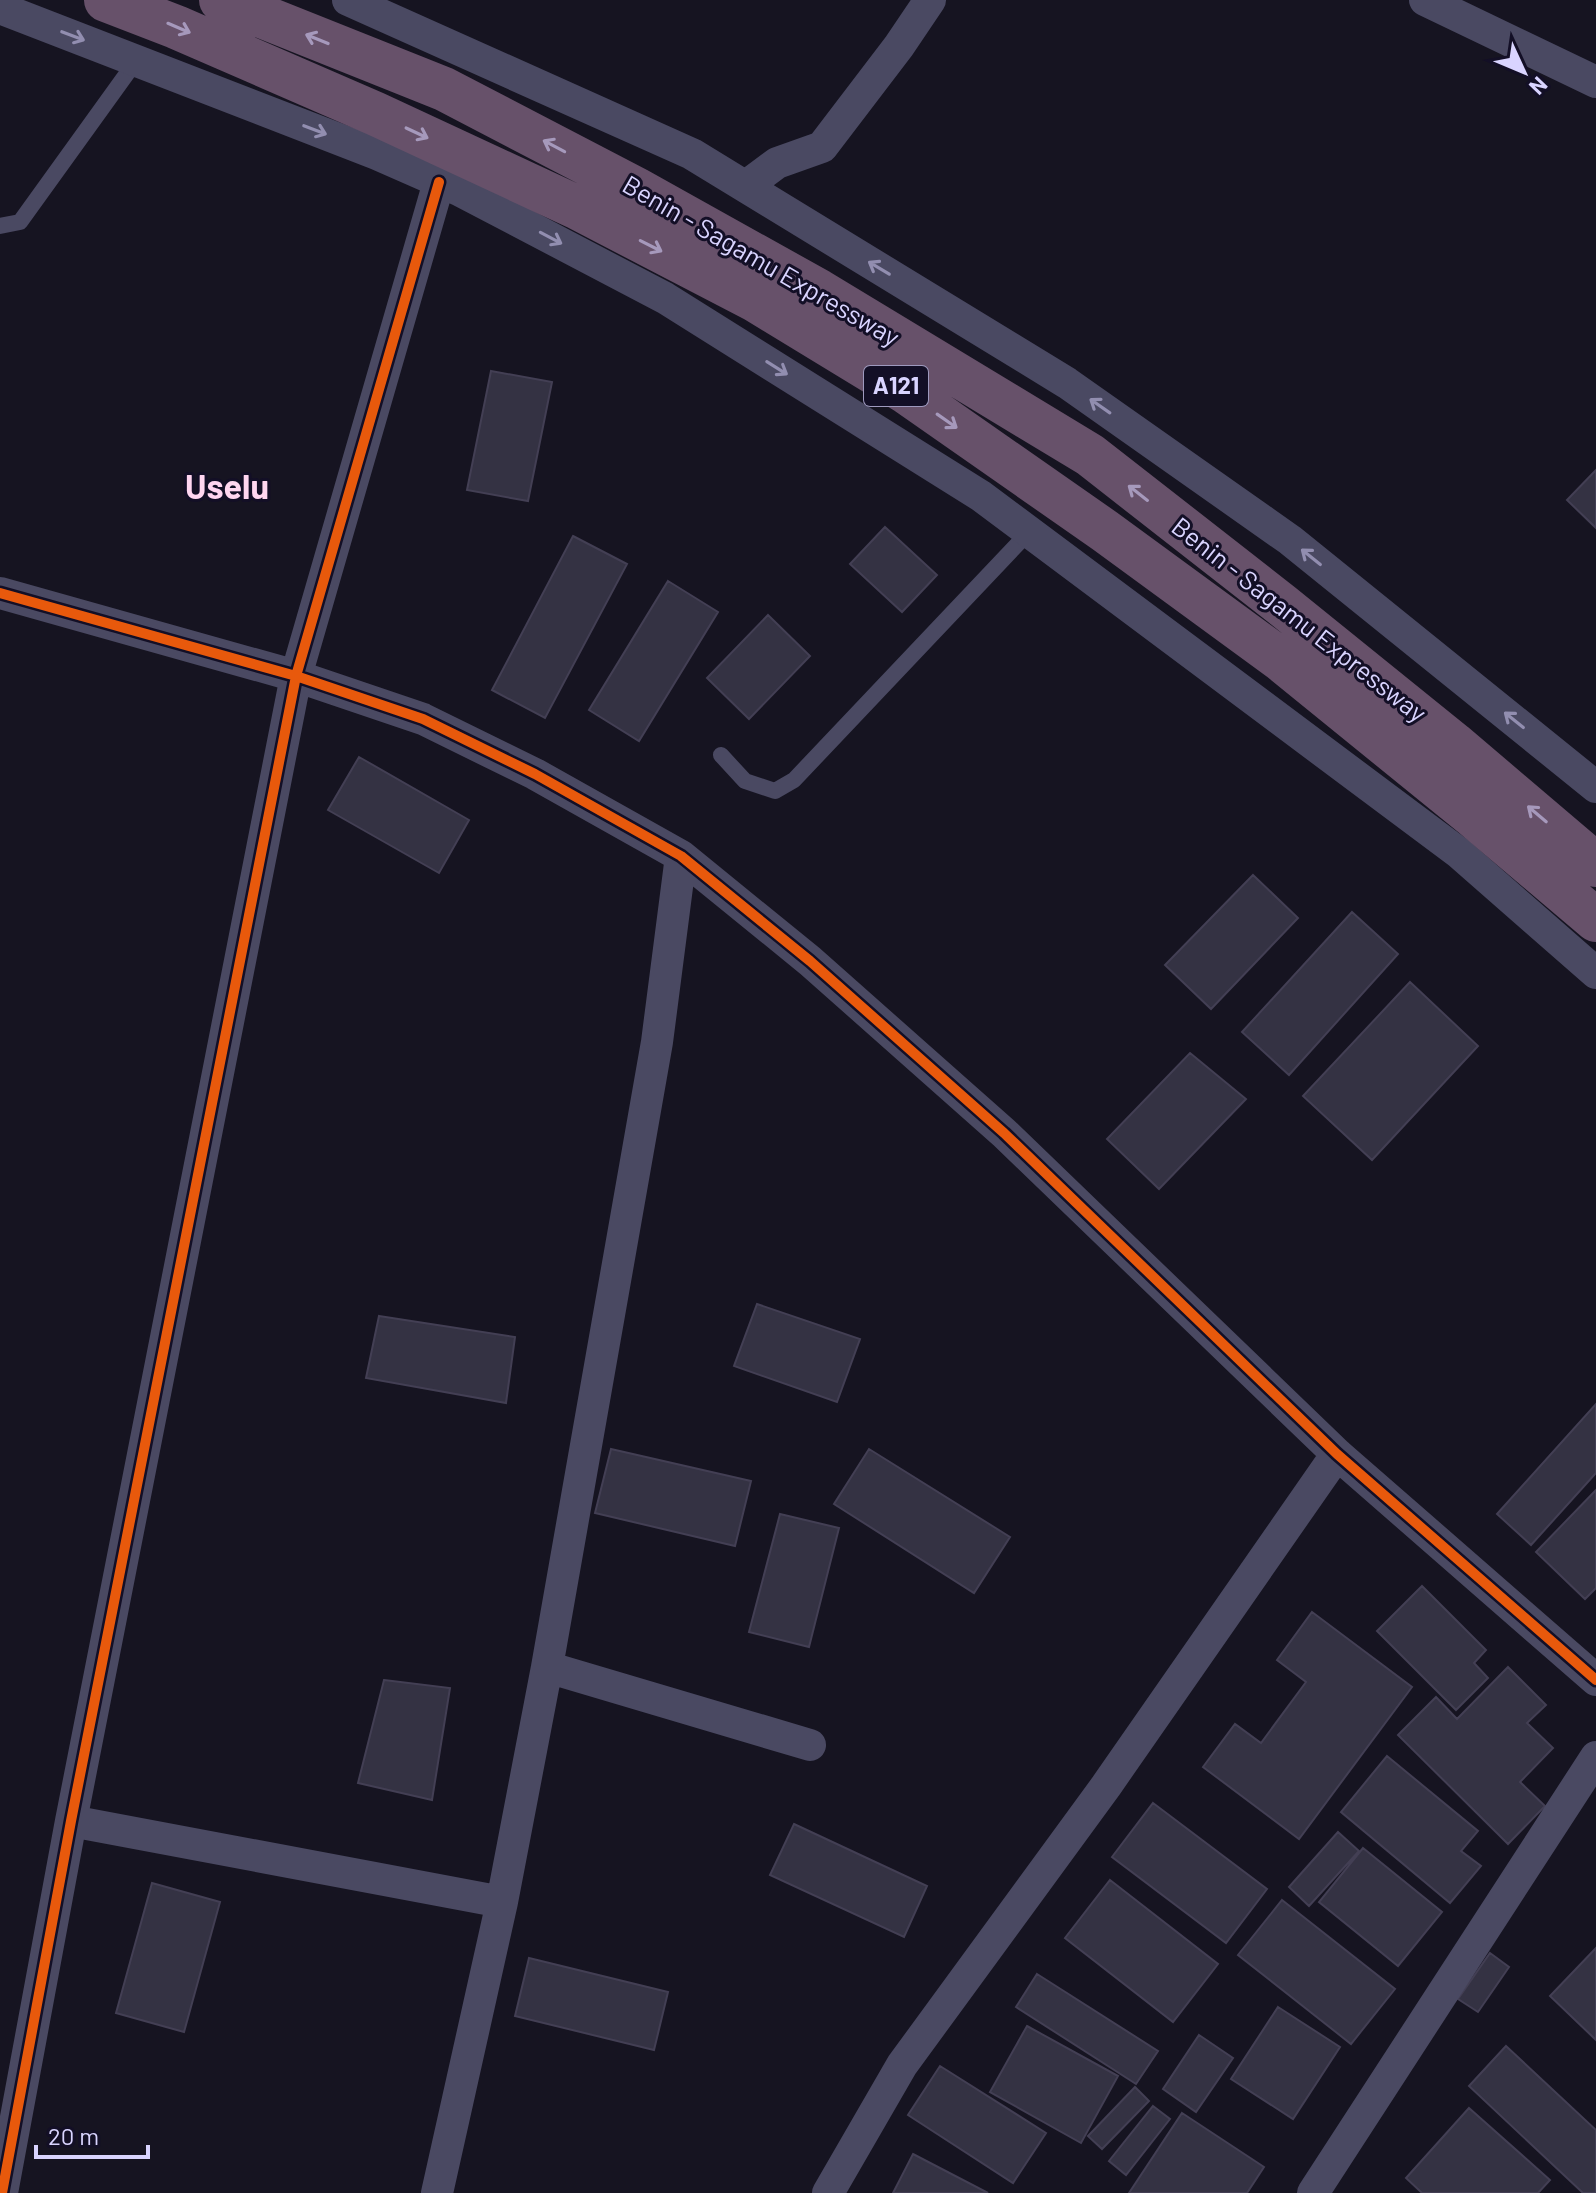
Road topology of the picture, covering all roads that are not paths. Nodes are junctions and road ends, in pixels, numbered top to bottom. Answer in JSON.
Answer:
{"nodes":[{"id":1,"x":106,"y":0,"type":"edge"},
{"id":2,"x":221,"y":0,"type":"edge"},
{"id":3,"x":348,"y":0,"type":"edge"},
{"id":4,"x":930,"y":0,"type":"edge"},
{"id":5,"x":1425,"y":0,"type":"edge"},
{"id":6,"x":0,"y":8,"type":"edge"},
{"id":7,"x":136,"y":61,"type":"junction"},
{"id":8,"x":1596,"y":82,"type":"edge"},
{"id":9,"x":439,"y":182,"type":"junction"},
{"id":10,"x":746,"y":186,"type":"junction"},
{"id":11,"x":0,"y":226,"type":"edge"},
{"id":12,"x":1029,"y":532,"type":"junction"},
{"id":13,"x":0,"y":593,"type":"edge"},
{"id":14,"x":296,"y":676,"type":"junction"},
{"id":15,"x":721,"y":755,"type":"dead end"},
{"id":16,"x":1596,"y":787,"type":"edge"},
{"id":17,"x":681,"y":856,"type":"junction"},
{"id":18,"x":1596,"y":865,"type":"edge"},
{"id":19,"x":1596,"y":920,"type":"edge"},
{"id":20,"x":1596,"y":973,"type":"edge"},
{"id":21,"x":1337,"y":1454,"type":"junction"},
{"id":22,"x":547,"y":1667,"type":"junction"},
{"id":23,"x":1596,"y":1680,"type":"edge"},
{"id":24,"x":810,"y":1745,"type":"dead end"},
{"id":25,"x":1596,"y":1757,"type":"edge"},
{"id":26,"x":71,"y":1821,"type":"junction"},
{"id":27,"x":502,"y":1902,"type":"junction"},
{"id":28,"x":2,"y":2193,"type":"edge"},
{"id":29,"x":437,"y":2193,"type":"edge"},
{"id":30,"x":828,"y":2193,"type":"edge"},
{"id":31,"x":1313,"y":2193,"type":"edge"}],
"edges":[{"from":1,"to":19,"type":"highway","number":"A121","one_way":true},
{"from":18,"to":2,"type":"highway","name":"Benin - Sagamu Expressway","number":"A121","one_way":true},
{"from":3,"to":10,"type":"street"},
{"from":4,"to":10,"type":"street"},
{"from":5,"to":8,"type":"street"},
{"from":6,"to":7,"type":"street","one_way":true},
{"from":7,"to":9,"type":"street","one_way":true},
{"from":7,"to":11,"type":"lane"},
{"from":9,"to":12,"type":"street","one_way":true},
{"from":9,"to":14,"type":"street"},
{"from":16,"to":10,"type":"street","one_way":true},
{"from":12,"to":15,"type":"lane"},
{"from":12,"to":20,"type":"street"},
{"from":13,"to":14,"type":"street"},
{"from":14,"to":17,"type":"street"},
{"from":14,"to":26,"type":"street"},
{"from":17,"to":21,"type":"street"},
{"from":17,"to":22,"type":"street"},
{"from":21,"to":23,"type":"street"},
{"from":21,"to":30,"type":"street"},
{"from":22,"to":24,"type":"street"},
{"from":22,"to":27,"type":"street"},
{"from":25,"to":31,"type":"street"},
{"from":26,"to":27,"type":"street"},
{"from":26,"to":28,"type":"street"},
{"from":27,"to":29,"type":"street"}]}
